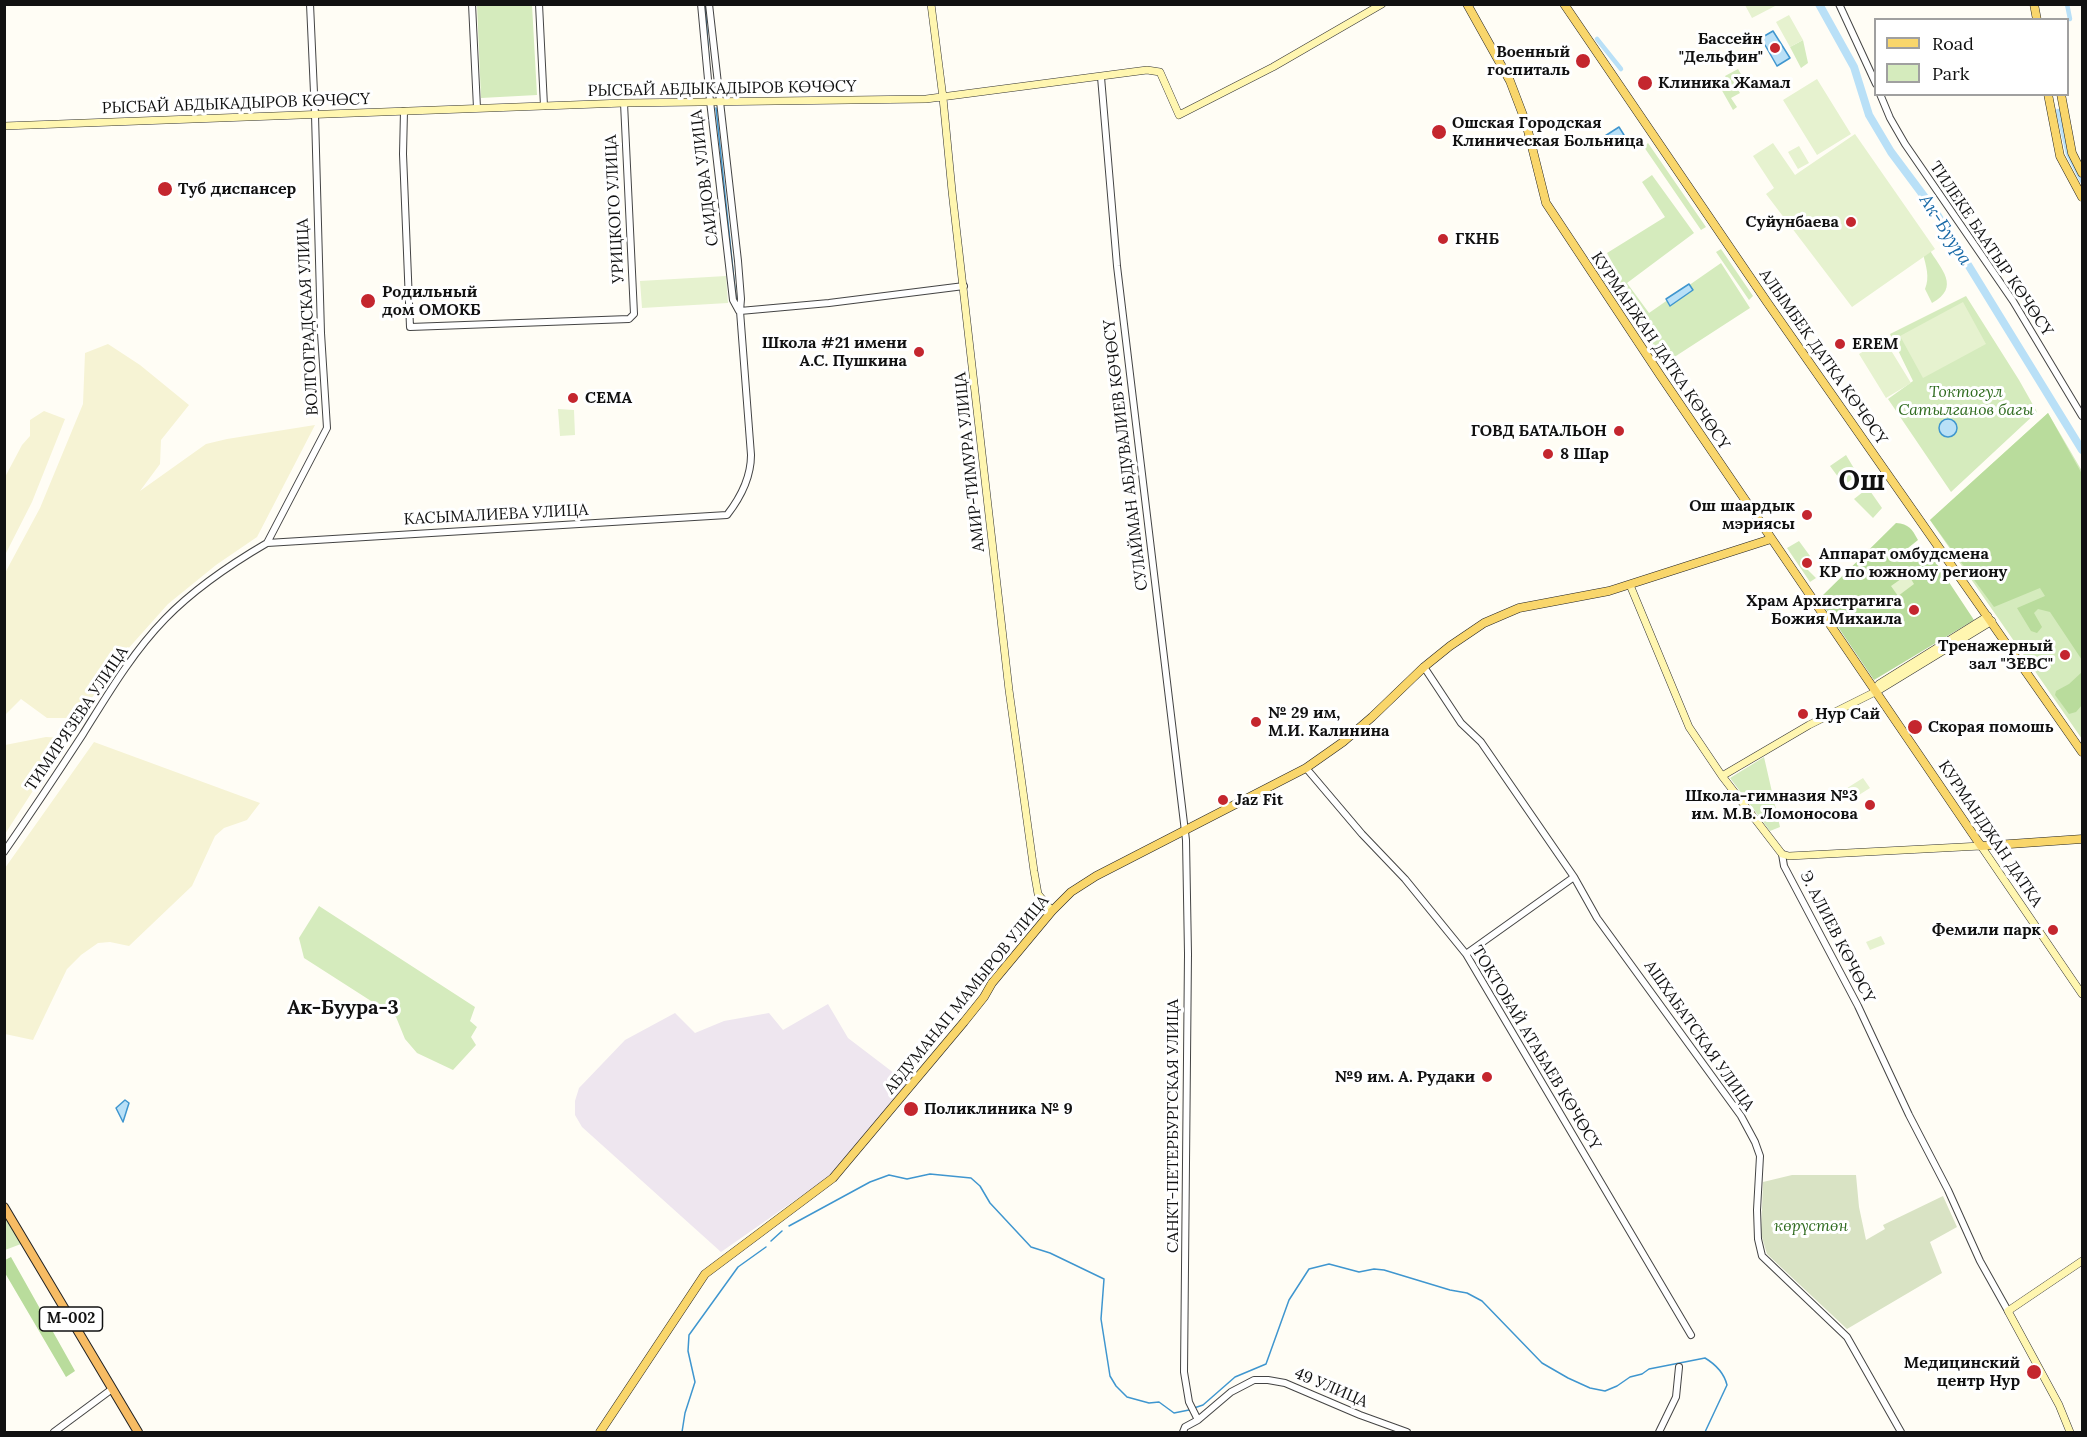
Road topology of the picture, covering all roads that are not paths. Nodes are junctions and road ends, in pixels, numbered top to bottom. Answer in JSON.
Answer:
{"nodes":[{"id":1,"x":310,"y":4,"type":"edge"},
{"id":2,"x":472,"y":4,"type":"edge"},
{"id":3,"x":539,"y":4,"type":"edge"},
{"id":4,"x":701,"y":4,"type":"edge"},
{"id":5,"x":709,"y":4,"type":"edge"},
{"id":6,"x":931,"y":4,"type":"edge"},
{"id":7,"x":1382,"y":4,"type":"edge"},
{"id":8,"x":1467,"y":4,"type":"edge"},
{"id":9,"x":1564,"y":4,"type":"edge"},
{"id":10,"x":1839,"y":4,"type":"edge"},
{"id":11,"x":1101,"y":76,"type":"junction"},
{"id":12,"x":1874,"y":82,"type":"edge"},
{"id":13,"x":1881,"y":96,"type":"edge"},
{"id":14,"x":2048,"y":96,"type":"edge"},
{"id":15,"x":2061,"y":96,"type":"edge"},
{"id":16,"x":943,"y":98,"type":"junction"},
{"id":17,"x":710,"y":101,"type":"junction"},
{"id":18,"x":719,"y":101,"type":"junction"},
{"id":19,"x":624,"y":103,"type":"junction"},
{"id":20,"x":544,"y":106,"type":"junction"},
{"id":21,"x":477,"y":108,"type":"junction"},
{"id":22,"x":404,"y":111,"type":"junction"},
{"id":23,"x":315,"y":115,"type":"junction"},
{"id":24,"x":4,"y":126,"type":"edge"},
{"id":25,"x":2082,"y":172,"type":"edge"},
{"id":26,"x":2082,"y":197,"type":"edge"},
{"id":27,"x":964,"y":286,"type":"junction"},
{"id":28,"x":740,"y":311,"type":"junction"},
{"id":29,"x":2082,"y":416,"type":"edge"},
{"id":30,"x":727,"y":515,"type":"joint"},
{"id":31,"x":1771,"y":539,"type":"junction"},
{"id":32,"x":267,"y":543,"type":"junction"},
{"id":33,"x":1630,"y":585,"type":"junction"},
{"id":34,"x":1990,"y":619,"type":"junction"},
{"id":35,"x":1424,"y":667,"type":"junction"},
{"id":36,"x":1875,"y":690,"type":"junction"},
{"id":37,"x":2082,"y":750,"type":"edge"},
{"id":38,"x":1306,"y":768,"type":"junction"},
{"id":39,"x":1722,"y":776,"type":"junction"},
{"id":40,"x":1184,"y":830,"type":"junction"},
{"id":41,"x":2082,"y":839,"type":"edge"},
{"id":42,"x":1981,"y":846,"type":"junction"},
{"id":43,"x":4,"y":852,"type":"edge"},
{"id":44,"x":1782,"y":854,"type":"junction"},
{"id":45,"x":1574,"y":878,"type":"junction"},
{"id":46,"x":1052,"y":911,"type":"junction"},
{"id":47,"x":1466,"y":954,"type":"junction"},
{"id":48,"x":2082,"y":994,"type":"edge"},
{"id":49,"x":4,"y":1207,"type":"edge"},
{"id":50,"x":2082,"y":1262,"type":"edge"},
{"id":51,"x":2008,"y":1311,"type":"junction"},
{"id":52,"x":1691,"y":1335,"type":"dead end"},
{"id":53,"x":1679,"y":1367,"type":"dead end"},
{"id":54,"x":112,"y":1389,"type":"junction"},
{"id":55,"x":1198,"y":1420,"type":"junction"},
{"id":56,"x":1184,"y":1430,"type":"edge"},
{"id":57,"x":54,"y":1432,"type":"edge"},
{"id":58,"x":138,"y":1432,"type":"edge"},
{"id":59,"x":600,"y":1432,"type":"edge"},
{"id":60,"x":1407,"y":1432,"type":"edge"},
{"id":61,"x":1659,"y":1432,"type":"edge"},
{"id":62,"x":1901,"y":1432,"type":"edge"},
{"id":63,"x":2070,"y":1432,"type":"edge"}],
"edges":[{"from":1,"to":23,"type":"street","name":"ВОЛГОГРАДСКАЯ УЛИЦА"},
{"from":2,"to":21,"type":"street"},
{"from":3,"to":20,"type":"street"},
{"from":4,"to":17,"type":"street","name":"САИДОВА УЛИЦА"},
{"from":5,"to":18,"type":"street","name":"САИДОВА УЛИЦА"},
{"from":6,"to":16,"type":"main road","name":"АМИР-ТИМУРА УЛИЦА"},
{"from":7,"to":11,"type":"main road","name":"РЫСБАЙ АБДЫКАДЫРОВ КӨЧӨСҮ"},
{"from":8,"to":31,"type":"main road","name":"КУРМАНЖАН ДАТКА КӨЧӨСҮ"},
{"from":9,"to":34,"type":"main road","name":"АЛЫМБЕК ДАТКА КӨЧӨСҮ"},
{"from":10,"to":12,"type":"street"},
{"from":11,"to":16,"type":"main road","name":"РЫСБАЙ АБДЫКАДЫРОВ КӨЧӨСҮ"},
{"from":11,"to":40,"type":"street","name":"СУЛАЙМАН АБДУВАЛИЕВ КӨЧӨСҮ"},
{"from":13,"to":29,"type":"street","name":"ТИЛЕКЕ БААТЫР КӨЧӨСҮ"},
{"from":14,"to":26,"type":"main road"},
{"from":15,"to":25,"type":"main road"},
{"from":16,"to":18,"type":"main road","name":"РЫСБАЙ АБДЫКАДЫРОВ КӨЧӨСҮ"},
{"from":16,"to":27,"type":"main road","name":"АМИР-ТИМУРА УЛИЦА"},
{"from":17,"to":18,"type":"main road","name":"РЫСБАЙ АБДЫКАДЫРОВ КӨЧӨСҮ"},
{"from":17,"to":19,"type":"main road","name":"РЫСБАЙ АБДЫКАДЫРОВ КӨЧӨСҮ"},
{"from":17,"to":28,"type":"street","name":"САИДОВА УЛИЦА"},
{"from":18,"to":28,"type":"street","name":"САИДОВА УЛИЦА"},
{"from":19,"to":20,"type":"main road","name":"РЫСБАЙ АБДЫКАДЫРОВ КӨЧӨСҮ"},
{"from":19,"to":22,"type":"street","name":"УРИЦКОГО УЛИЦА"},
{"from":20,"to":21,"type":"main road","name":"РЫСБАЙ АБДЫКАДЫРОВ КӨЧӨСҮ"},
{"from":21,"to":22,"type":"main road","name":"РЫСБАЙ АБДЫКАДЫРОВ КӨЧӨСҮ"},
{"from":22,"to":23,"type":"main road","name":"РЫСБАЙ АБДЫКАДЫРОВ КӨЧӨСҮ"},
{"from":23,"to":24,"type":"main road","name":"РЫСБАЙ АБДЫКАДЫРОВ КӨЧӨСҮ"},
{"from":23,"to":32,"type":"street","name":"ВОЛГОГРАДСКАЯ УЛИЦА"},
{"from":27,"to":28,"type":"street"},
{"from":27,"to":46,"type":"main road","name":"АМИР-ТИМУРА УЛИЦА"},
{"from":28,"to":30,"type":"street","name":"САИДОВА УЛИЦА"},
{"from":30,"to":32,"type":"street","name":"КАСЫМАЛИЕВА УЛИЦА"},
{"from":31,"to":33,"type":"main road","name":"АБДУМАНАП МАМЫРОВ УЛИЦА"},
{"from":31,"to":36,"type":"main road","name":"КУРМАНЖАН ДАТКА КӨЧӨСҮ"},
{"from":32,"to":43,"type":"street","name":"ТИМИРЯЗЕВА УЛИЦА"},
{"from":33,"to":35,"type":"main road","name":"АБДУМАНАП МАМЫРОВ УЛИЦА"},
{"from":33,"to":39,"type":"main road","name":"Э. АЛИЕВ КӨЧӨСҮ"},
{"from":34,"to":36,"type":"main road"},
{"from":34,"to":37,"type":"main road","name":"АЛЫМБЕК ДАТКА КӨЧӨСҮ"},
{"from":35,"to":38,"type":"main road","name":"АБДУМАНАП МАМЫРОВ УЛИЦА"},
{"from":35,"to":45,"type":"street","name":"АШХАБАТСКАЯ УЛИЦА"},
{"from":36,"to":39,"type":"main road"},
{"from":36,"to":42,"type":"main road","name":"КУРМАНДЖАН ДАТКА"},
{"from":38,"to":40,"type":"main road","name":"АБДУМАНАП МАМЫРОВ УЛИЦА"},
{"from":38,"to":47,"type":"street","name":"ТОКТОБАЙ АТАБАЕВ КӨЧӨСҮ"},
{"from":39,"to":44,"type":"main road","name":"Э. АЛИЕВ КӨЧӨСҮ"},
{"from":40,"to":46,"type":"main road","name":"АБДУМАНАП МАМЫРОВ УЛИЦА"},
{"from":40,"to":55,"type":"street","name":"САНКТ-ПЕТЕРБУРГСКАЯ УЛИЦА"},
{"from":41,"to":42,"type":"main road"},
{"from":42,"to":44,"type":"main road"},
{"from":42,"to":48,"type":"main road","name":"КУРМАНДЖАН ДАТКА"},
{"from":44,"to":51,"type":"street","name":"Э. АЛИЕВ КӨЧӨСҮ"},
{"from":45,"to":47,"type":"street"},
{"from":45,"to":62,"type":"street","name":"АШХАБАТСКАЯ УЛИЦА"},
{"from":46,"to":59,"type":"main road","name":"АБДУМАНАП МАМЫРОВ УЛИЦА"},
{"from":47,"to":52,"type":"street","name":"ТОКТОБАЙ АТАБАЕВ КӨЧӨСҮ"},
{"from":49,"to":54,"type":"highway","number":"M-002"},
{"from":50,"to":51,"type":"main road"},
{"from":51,"to":63,"type":"main road"},
{"from":53,"to":61,"type":"street"},
{"from":54,"to":57,"type":"street"},
{"from":54,"to":58,"type":"highway","number":"M-002"},
{"from":55,"to":56,"type":"street","name":"49 УЛИЦА"},
{"from":55,"to":60,"type":"street","name":"49 УЛИЦА"}]}
